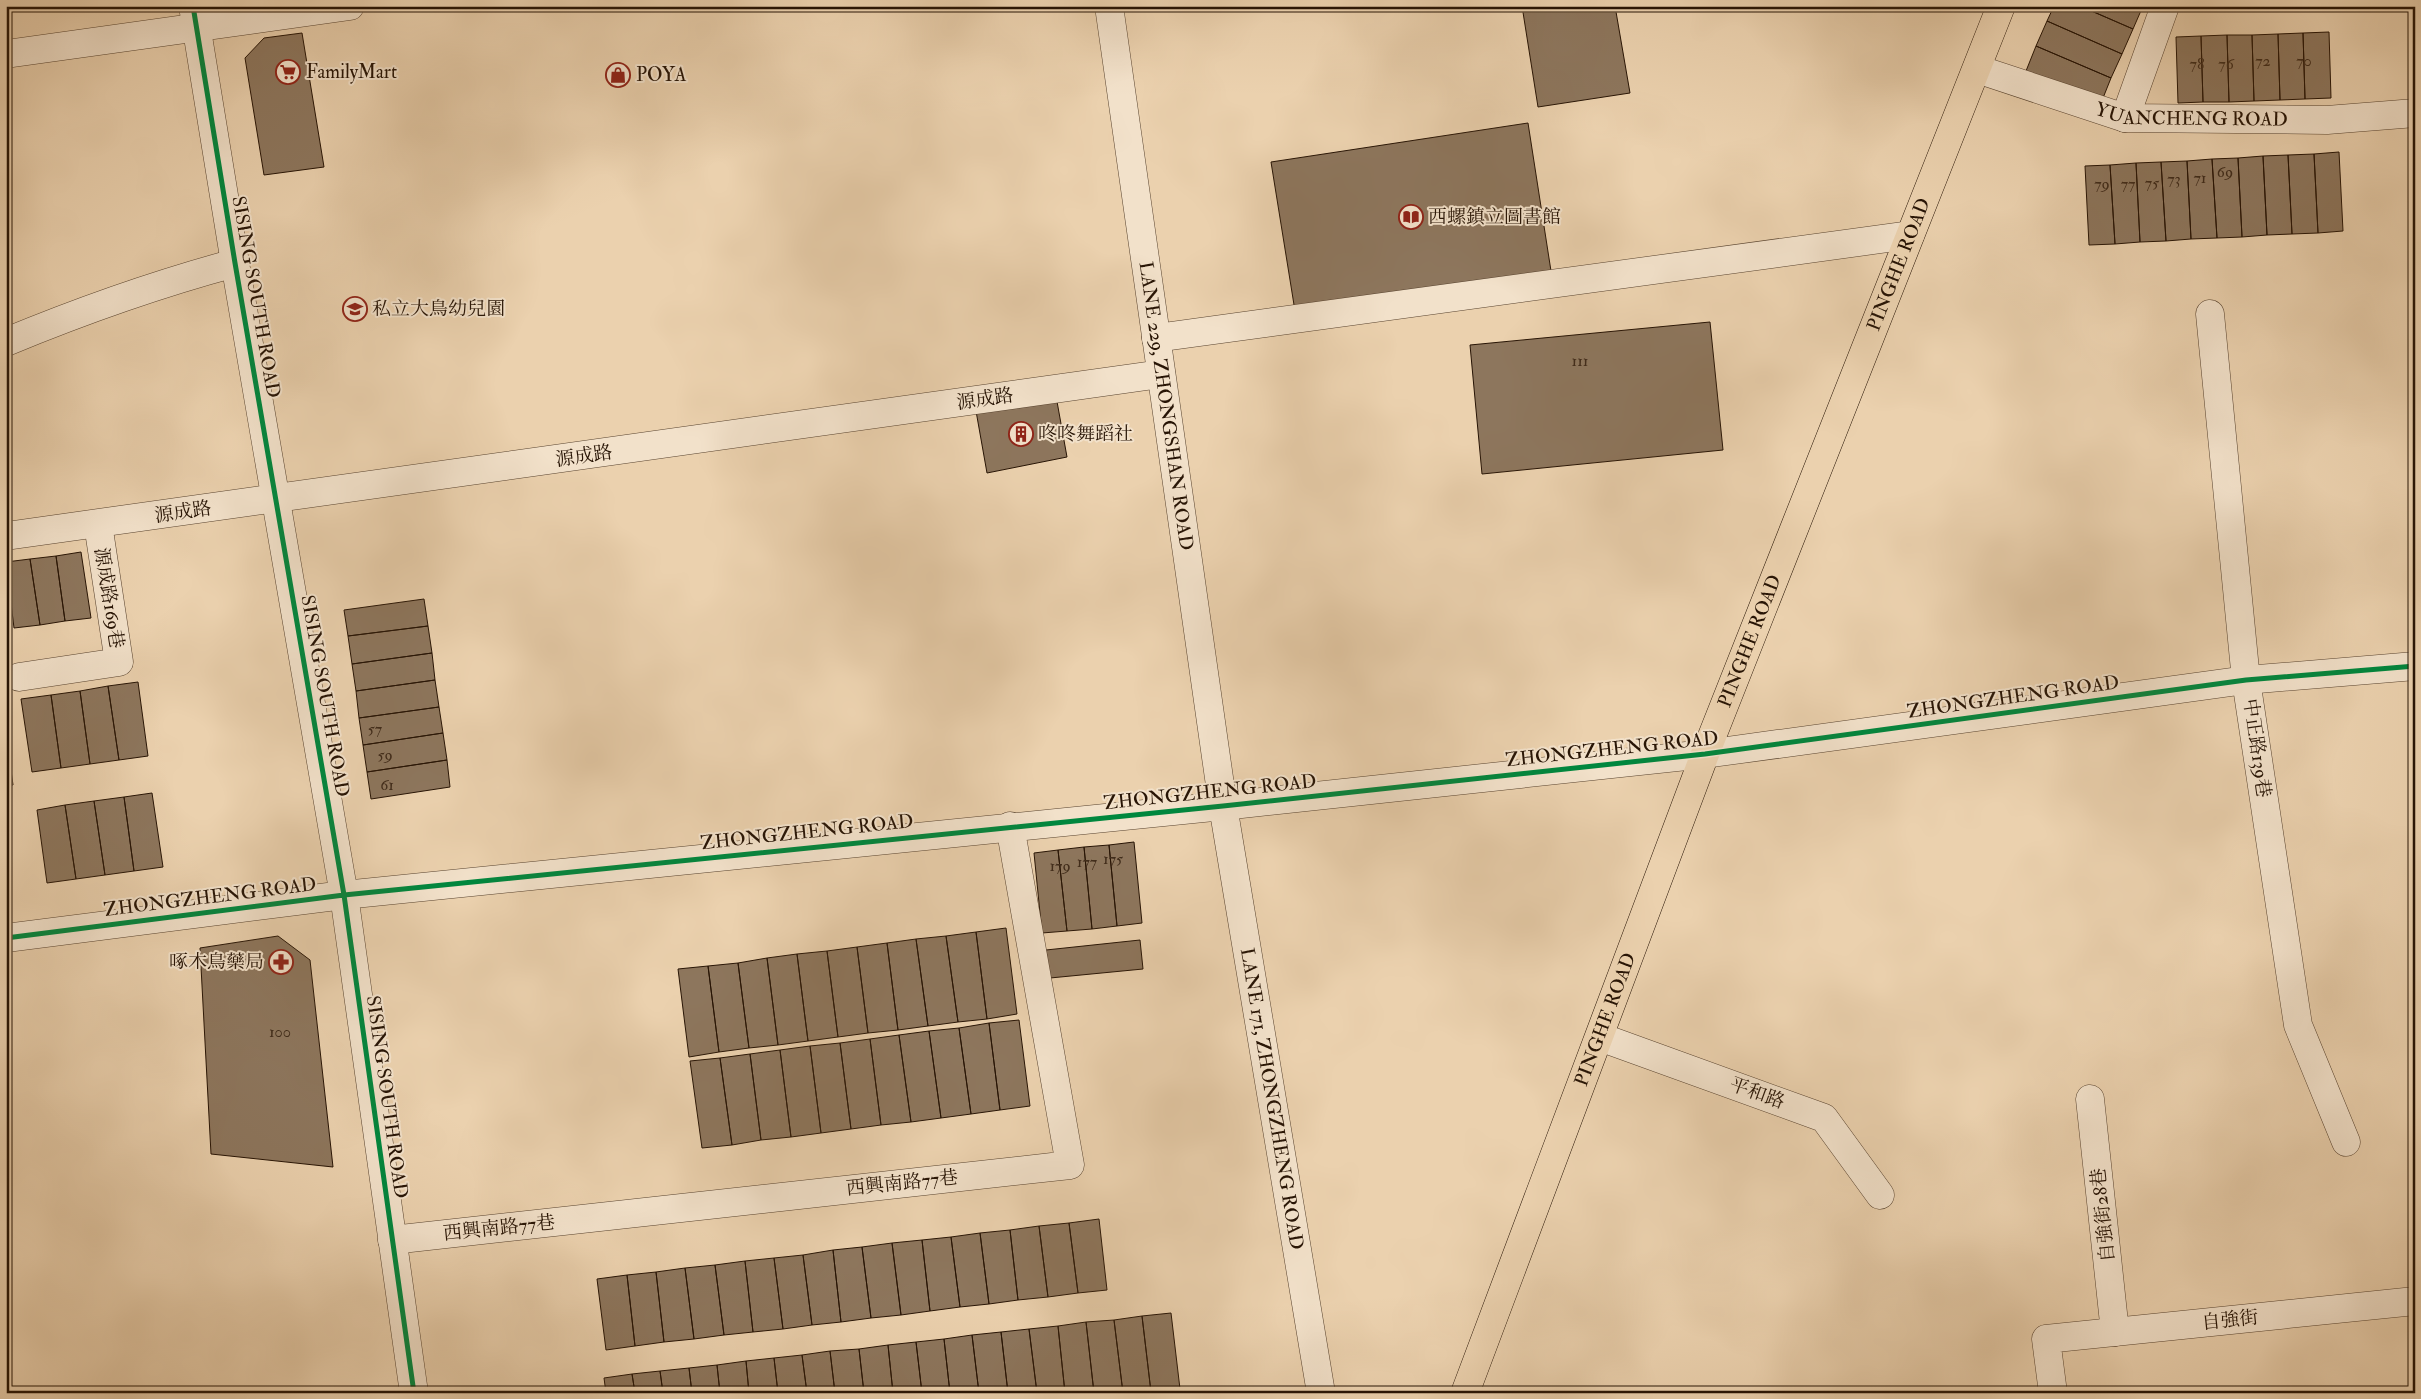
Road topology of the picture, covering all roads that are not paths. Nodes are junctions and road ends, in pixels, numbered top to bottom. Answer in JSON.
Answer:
{"nodes":[{"id":1,"x":350,"y":6,"type":"edge"},
{"id":2,"x":1108,"y":6,"type":"edge"},
{"id":3,"x":2001,"y":6,"type":"edge"},
{"id":4,"x":2165,"y":6,"type":"edge"},
{"id":5,"x":194,"y":16,"type":"edge"},
{"id":6,"x":6,"y":54,"type":"edge"},
{"id":7,"x":1977,"y":68,"type":"junction"},
{"id":8,"x":2415,"y":113,"type":"edge"},
{"id":9,"x":2126,"y":118,"type":"junction"},
{"id":10,"x":1910,"y":235,"type":"junction"},
{"id":11,"x":234,"y":263,"type":"junction"},
{"id":12,"x":2210,"y":314,"type":"dead end"},
{"id":13,"x":1156,"y":338,"type":"junction"},
{"id":14,"x":6,"y":342,"type":"edge"},
{"id":15,"x":1161,"y":374,"type":"junction"},
{"id":16,"x":277,"y":499,"type":"junction"},
{"id":17,"x":98,"y":524,"type":"junction"},
{"id":18,"x":6,"y":536,"type":"edge"},
{"id":19,"x":2415,"y":666,"type":"edge"},
{"id":20,"x":19,"y":678,"type":"dead end"},
{"id":21,"x":2246,"y":680,"type":"junction"},
{"id":22,"x":1705,"y":754,"type":"junction"},
{"id":23,"x":1223,"y":806,"type":"junction"},
{"id":24,"x":1010,"y":826,"type":"junction"},
{"id":25,"x":344,"y":895,"type":"junction"},
{"id":26,"x":6,"y":938,"type":"edge"},
{"id":27,"x":1600,"y":1037,"type":"junction"},
{"id":28,"x":2090,"y":1099,"type":"dead end"},
{"id":29,"x":2346,"y":1142,"type":"dead end"},
{"id":30,"x":1880,"y":1195,"type":"dead end"},
{"id":31,"x":392,"y":1240,"type":"junction"},
{"id":32,"x":2415,"y":1301,"type":"edge"},
{"id":33,"x":2115,"y":1332,"type":"junction"},
{"id":34,"x":414,"y":1393,"type":"edge"},
{"id":35,"x":1321,"y":1393,"type":"edge"},
{"id":36,"x":1465,"y":1393,"type":"edge"},
{"id":37,"x":2053,"y":1393,"type":"edge"}],
"edges":[{"from":1,"to":5,"type":"street"},
{"from":2,"to":13,"type":"street","name":"LANE 229, ZHONGSHAN ROAD"},
{"from":3,"to":7,"type":"main road","name":"PINGHE ROAD"},
{"from":4,"to":9,"type":"street"},
{"from":5,"to":6,"type":"street"},
{"from":5,"to":11,"type":"street","name":"SISING SOUTH ROAD"},
{"from":7,"to":9,"type":"street","name":"YUANCHENG ROAD"},
{"from":7,"to":10,"type":"main road","name":"PINGHE ROAD"},
{"from":8,"to":9,"type":"street","name":"YUANCHENG ROAD"},
{"from":10,"to":13,"type":"street"},
{"from":10,"to":22,"type":"main road","name":"PINGHE ROAD"},
{"from":11,"to":14,"type":"street"},
{"from":11,"to":16,"type":"street","name":"SISING SOUTH ROAD"},
{"from":12,"to":21,"type":"street","name":"中正路139巷"},
{"from":13,"to":15,"type":"street","name":"LANE 229, ZHONGSHAN ROAD"},
{"from":15,"to":16,"type":"street","name":"源成路"},
{"from":15,"to":23,"type":"street","name":"LANE 229, ZHONGSHAN ROAD"},
{"from":16,"to":17,"type":"street","name":"源成路"},
{"from":16,"to":25,"type":"street","name":"SISING SOUTH ROAD"},
{"from":17,"to":18,"type":"street","name":"源成路"},
{"from":17,"to":20,"type":"street","name":"源成路169巷"},
{"from":19,"to":21,"type":"street","name":"ZHONGZHENG ROAD"},
{"from":21,"to":22,"type":"street","name":"ZHONGZHENG ROAD"},
{"from":21,"to":29,"type":"street","name":"中正路139巷"},
{"from":22,"to":23,"type":"street","name":"ZHONGZHENG ROAD"},
{"from":22,"to":27,"type":"main road","name":"PINGHE ROAD"},
{"from":23,"to":24,"type":"street","name":"ZHONGZHENG ROAD"},
{"from":23,"to":35,"type":"street","name":"LANE 171, ZHONGZHENG ROAD"},
{"from":24,"to":25,"type":"street","name":"ZHONGZHENG ROAD"},
{"from":24,"to":31,"type":"street","name":"西興南路77巷"},
{"from":25,"to":26,"type":"street","name":"ZHONGZHENG ROAD"},
{"from":25,"to":31,"type":"street","name":"SISING SOUTH ROAD"},
{"from":27,"to":30,"type":"street","name":"平和路"},
{"from":27,"to":36,"type":"main road","name":"PINGHE ROAD"},
{"from":28,"to":33,"type":"street","name":"自強街28巷"},
{"from":31,"to":34,"type":"street","name":"SISING SOUTH ROAD"},
{"from":32,"to":33,"type":"street","name":"自強街"},
{"from":33,"to":37,"type":"street","name":"自強街"}]}
